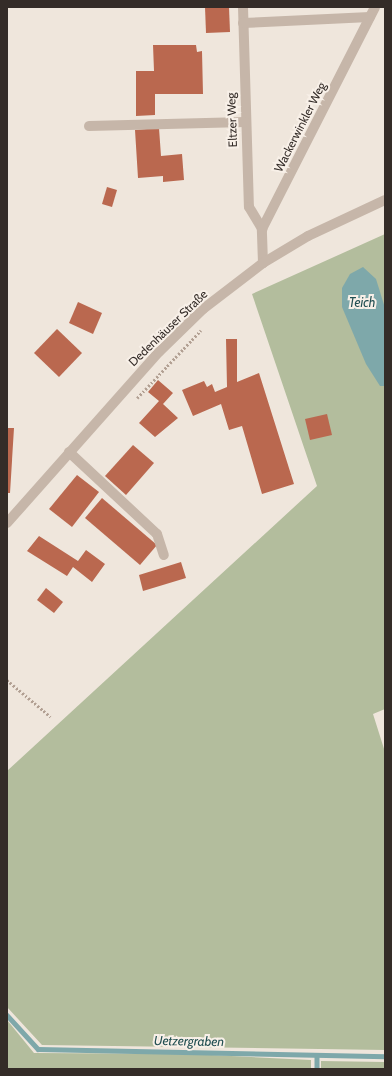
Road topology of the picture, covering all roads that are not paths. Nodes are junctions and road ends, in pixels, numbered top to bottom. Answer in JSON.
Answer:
{"nodes":[{"id":1,"x":243,"y":7,"type":"edge"},
{"id":2,"x":375,"y":7,"type":"edge"},
{"id":3,"x":370,"y":17,"type":"junction"},
{"id":4,"x":243,"y":23,"type":"junction"},
{"id":5,"x":245,"y":122,"type":"junction"},
{"id":6,"x":89,"y":126,"type":"dead end"},
{"id":7,"x":385,"y":200,"type":"edge"},
{"id":8,"x":262,"y":229,"type":"junction"},
{"id":9,"x":263,"y":263,"type":"junction"},
{"id":10,"x":69,"y":452,"type":"junction"},
{"id":11,"x":7,"y":523,"type":"edge"},
{"id":12,"x":164,"y":555,"type":"dead end"}],
"edges":[{"from":1,"to":4,"type":"street","name":"Eltzer Weg"},
{"from":2,"to":3,"type":"street","name":"Wackerwinkler Weg"},
{"from":3,"to":4,"type":"street"},
{"from":3,"to":8,"type":"street","name":"Wackerwinkler Weg"},
{"from":4,"to":5,"type":"street","name":"Eltzer Weg"},
{"from":5,"to":6,"type":"street"},
{"from":5,"to":8,"type":"street","name":"Eltzer Weg"},
{"from":7,"to":9,"type":"street","name":"Dedenhäuser Straße"},
{"from":8,"to":9,"type":"street","name":"Wackerwinkler Weg"},
{"from":9,"to":10,"type":"street","name":"Dedenhäuser Straße"},
{"from":10,"to":11,"type":"street","name":"Dedenhäuser Straße"},
{"from":10,"to":12,"type":"street"}]}
